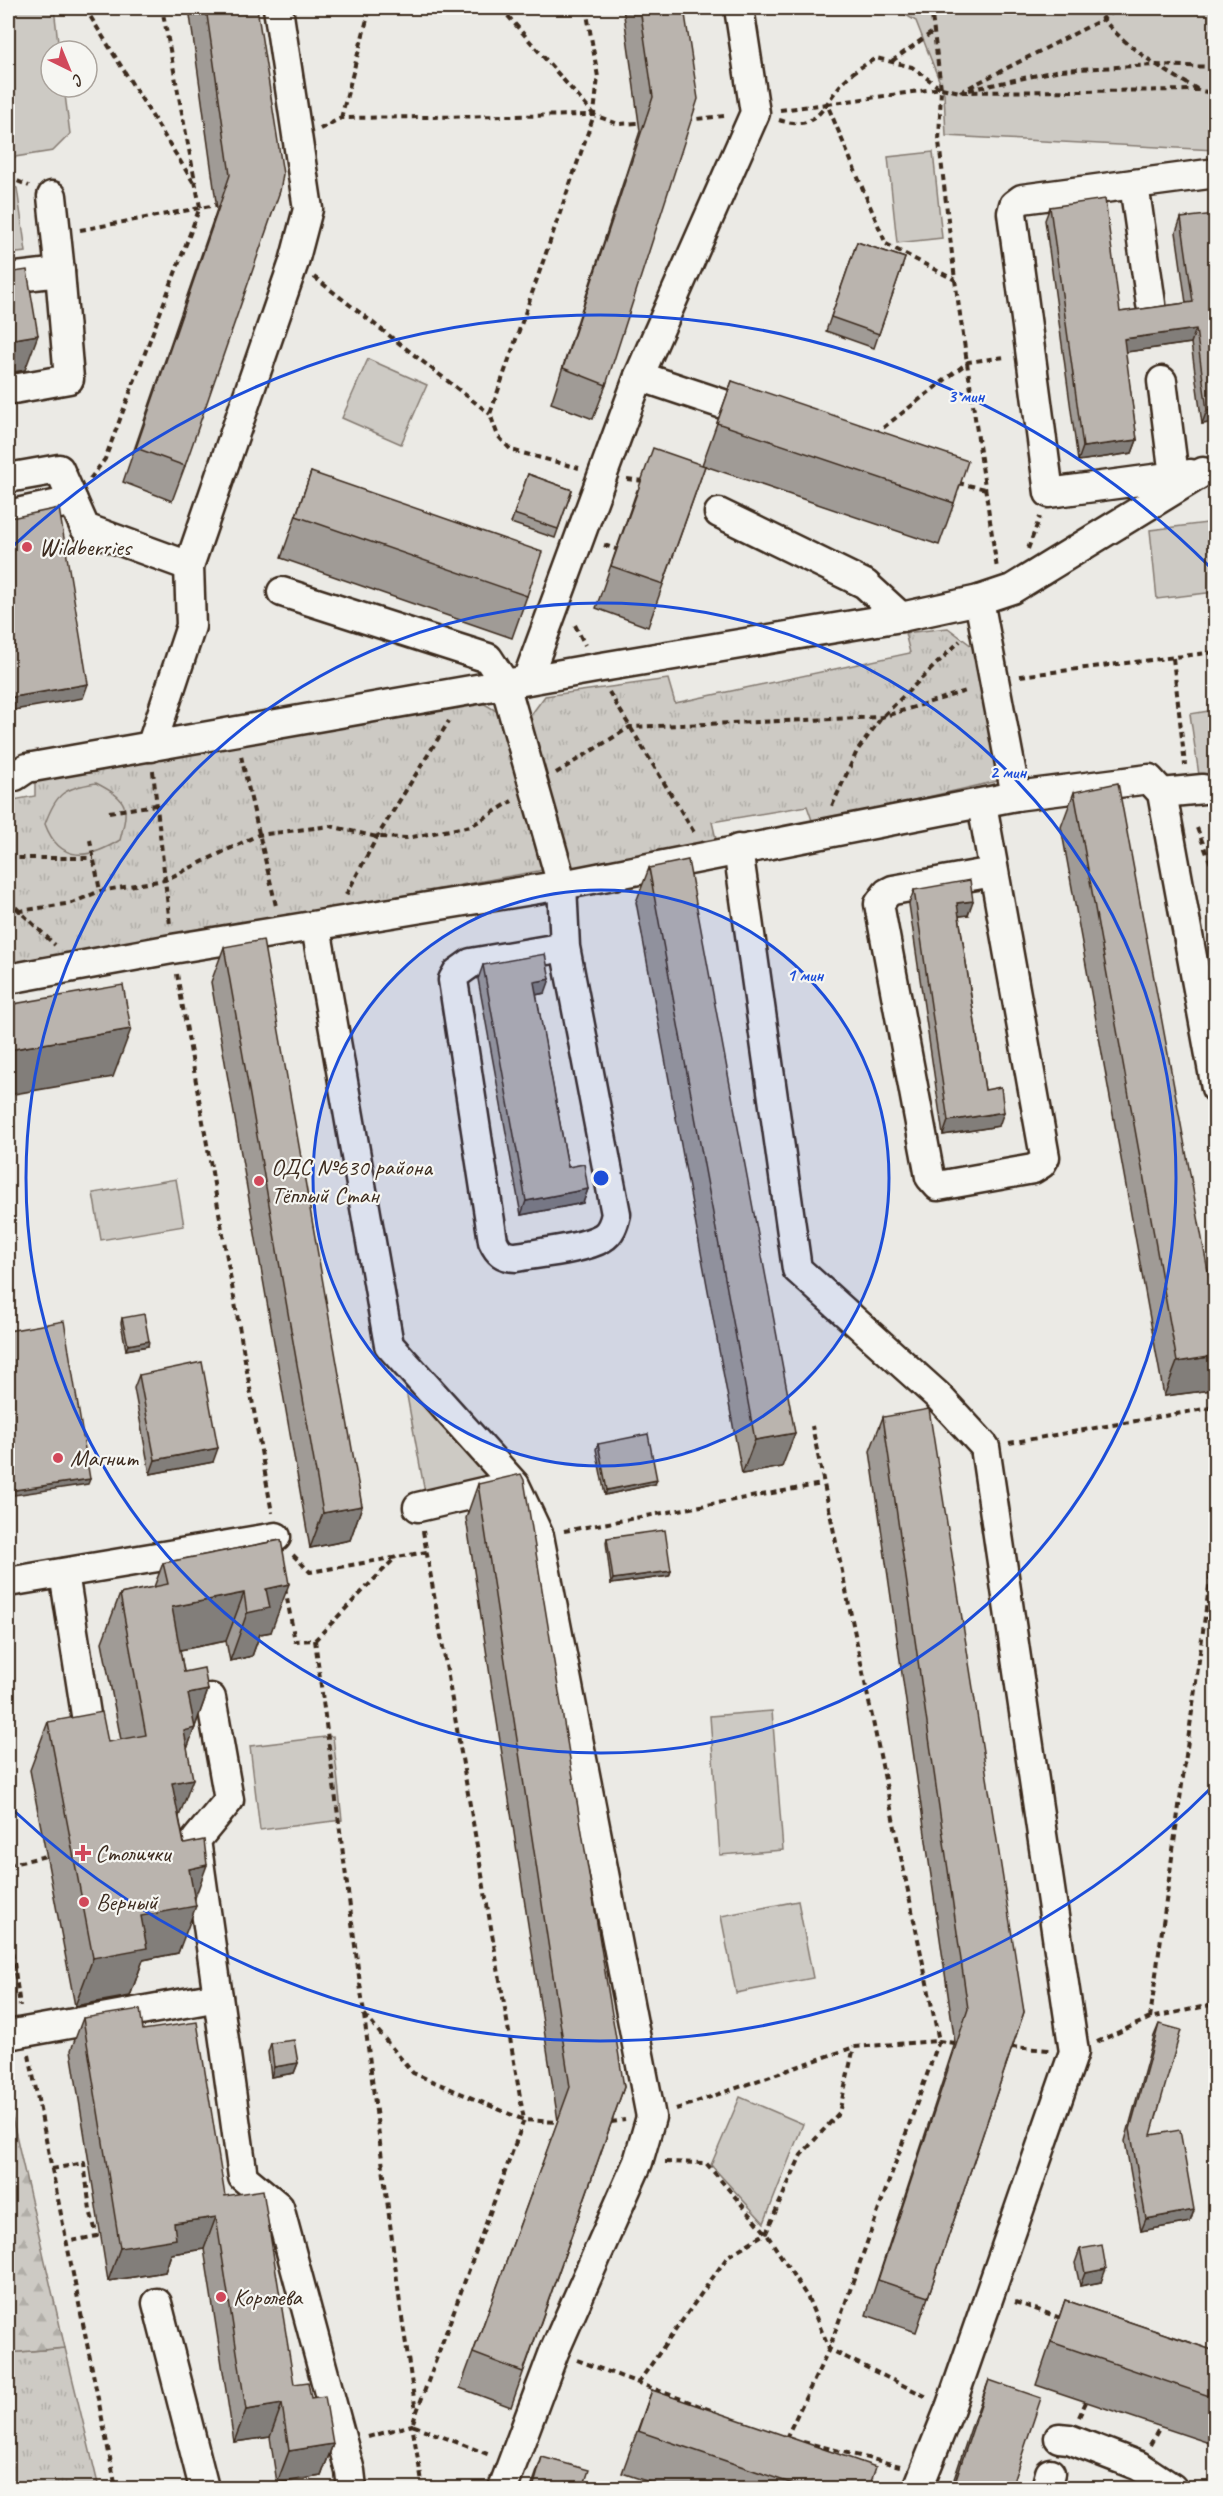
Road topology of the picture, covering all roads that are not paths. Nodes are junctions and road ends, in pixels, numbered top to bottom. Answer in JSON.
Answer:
{"nodes":[{"id":1,"x":278,"y":8,"type":"edge"},
{"id":2,"x":739,"y":8,"type":"edge"},
{"id":3,"x":1215,"y":173,"type":"edge"},
{"id":4,"x":1134,"y":184,"type":"junction"},
{"id":5,"x":52,"y":196,"type":"dead end"},
{"id":6,"x":60,"y":272,"type":"junction"},
{"id":7,"x":8,"y":278,"type":"edge"},
{"id":8,"x":1151,"y":304,"type":"dead end"},
{"id":9,"x":639,"y":376,"type":"junction"},
{"id":10,"x":1162,"y":381,"type":"dead end"},
{"id":11,"x":8,"y":390,"type":"edge"},
{"id":12,"x":780,"y":423,"type":"edge"},
{"id":13,"x":1209,"y":471,"type":"edge"},
{"id":14,"x":1174,"y":477,"type":"junction"},
{"id":15,"x":8,"y":478,"type":"edge"},
{"id":16,"x":73,"y":501,"type":"junction"},
{"id":17,"x":719,"y":513,"type":"dead end"},
{"id":18,"x":8,"y":515,"type":"edge"},
{"id":19,"x":189,"y":566,"type":"junction"},
{"id":20,"x":282,"y":592,"type":"dead end"},
{"id":21,"x":979,"y":600,"type":"junction"},
{"id":22,"x":902,"y":616,"type":"junction"},
{"id":23,"x":516,"y":682,"type":"junction"},
{"id":24,"x":151,"y":747,"type":"junction"},
{"id":25,"x":8,"y":778,"type":"edge"},
{"id":26,"x":1203,"y":789,"type":"dead end"},
{"id":27,"x":1161,"y":793,"type":"junction"},
{"id":28,"x":1016,"y":796,"type":"junction"},
{"id":29,"x":981,"y":804,"type":"junction"},
{"id":30,"x":738,"y":849,"type":"junction"},
{"id":31,"x":993,"y":872,"type":"junction"},
{"id":32,"x":562,"y":885,"type":"junction"},
{"id":33,"x":323,"y":926,"type":"junction"},
{"id":34,"x":565,"y":947,"type":"junction"},
{"id":35,"x":8,"y":979,"type":"edge"},
{"id":36,"x":1213,"y":1057,"type":"edge"},
{"id":37,"x":1215,"y":1088,"type":"edge"},
{"id":38,"x":515,"y":1485,"type":"junction"},
{"id":39,"x":418,"y":1507,"type":"road end"},
{"id":40,"x":276,"y":1537,"type":"road end"},
{"id":41,"x":64,"y":1573,"type":"junction"},
{"id":42,"x":8,"y":1582,"type":"edge"},
{"id":43,"x":211,"y":1698,"type":"dead end"},
{"id":44,"x":89,"y":1734,"type":"edge"},
{"id":45,"x":218,"y":1997,"type":"junction"},
{"id":46,"x":16,"y":2033,"type":"edge"},
{"id":47,"x":157,"y":2303,"type":"dead end"},
{"id":48,"x":1059,"y":2438,"type":"dead end"},
{"id":49,"x":507,"y":2476,"type":"edge"},
{"id":50,"x":922,"y":2480,"type":"edge"},
{"id":51,"x":204,"y":2488,"type":"edge"},
{"id":52,"x":352,"y":2488,"type":"edge"},
{"id":53,"x":1172,"y":2488,"type":"edge"}],
"edges":[{"from":1,"to":19,"type":"street"},
{"from":2,"to":9,"type":"street"},
{"from":3,"to":4,"type":"street"},
{"from":4,"to":8,"type":"street"},
{"from":4,"to":14,"type":"street"},
{"from":5,"to":6,"type":"street"},
{"from":6,"to":7,"type":"street"},
{"from":6,"to":11,"type":"street"},
{"from":9,"to":12,"type":"street"},
{"from":9,"to":23,"type":"street"},
{"from":10,"to":14,"type":"street"},
{"from":13,"to":14,"type":"street"},
{"from":13,"to":21,"type":"street"},
{"from":15,"to":16,"type":"street"},
{"from":16,"to":18,"type":"street"},
{"from":16,"to":19,"type":"street"},
{"from":17,"to":22,"type":"street"},
{"from":19,"to":24,"type":"street"},
{"from":20,"to":23,"type":"street"},
{"from":21,"to":22,"type":"street"},
{"from":21,"to":28,"type":"street"},
{"from":22,"to":23,"type":"street"},
{"from":23,"to":24,"type":"street"},
{"from":23,"to":32,"type":"street"},
{"from":24,"to":25,"type":"street"},
{"from":26,"to":27,"type":"street"},
{"from":27,"to":28,"type":"street"},
{"from":27,"to":36,"type":"street"},
{"from":28,"to":29,"type":"street"},
{"from":29,"to":30,"type":"street"},
{"from":29,"to":31,"type":"street"},
{"from":30,"to":32,"type":"street"},
{"from":30,"to":50,"type":"street"},
{"from":31,"to":31,"type":"street"},
{"from":32,"to":33,"type":"street"},
{"from":32,"to":34,"type":"street"},
{"from":33,"to":35,"type":"street"},
{"from":33,"to":38,"type":"street"},
{"from":34,"to":34,"type":"street"},
{"from":36,"to":37,"type":"street"},
{"from":38,"to":39,"type":"street"},
{"from":38,"to":49,"type":"street"},
{"from":40,"to":41,"type":"street"},
{"from":41,"to":42,"type":"street"},
{"from":41,"to":44,"type":"street"},
{"from":43,"to":45,"type":"street"},
{"from":45,"to":46,"type":"street"},
{"from":45,"to":52,"type":"street"},
{"from":47,"to":51,"type":"street"},
{"from":48,"to":53,"type":"street"}]}
